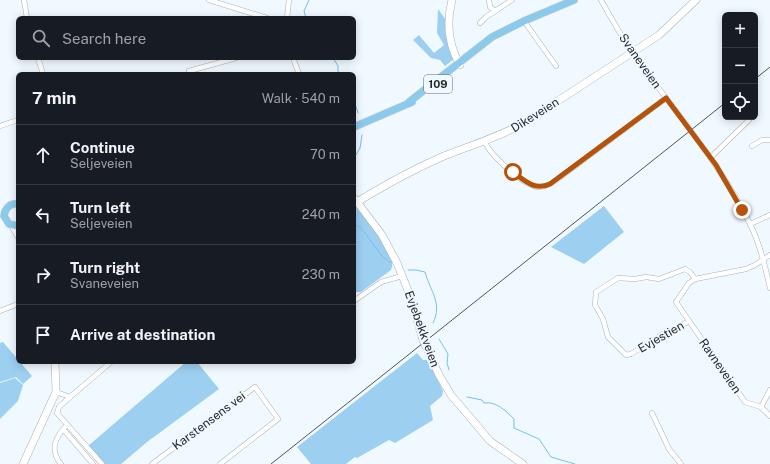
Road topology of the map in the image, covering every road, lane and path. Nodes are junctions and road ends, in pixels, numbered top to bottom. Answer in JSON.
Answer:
{"nodes":[{"id":1,"x":24,"y":0,"type":"edge"},
{"id":2,"x":209,"y":0,"type":"edge"},
{"id":3,"x":289,"y":0,"type":"edge"},
{"id":4,"x":452,"y":0,"type":"edge"},
{"id":5,"x":489,"y":0,"type":"edge"},
{"id":6,"x":512,"y":0,"type":"edge"},
{"id":7,"x":574,"y":0,"type":"edge"},
{"id":8,"x":601,"y":0,"type":"edge"},
{"id":9,"x":696,"y":0,"type":"edge"},
{"id":10,"x":494,"y":11,"type":"junction"},
{"id":11,"x":27,"y":16,"type":"edge"},
{"id":12,"x":261,"y":16,"type":"edge"},
{"id":13,"x":287,"y":16,"type":"edge"},
{"id":14,"x":524,"y":21,"type":"junction"},
{"id":15,"x":480,"y":23,"type":"dead end"},
{"id":16,"x":632,"y":52,"type":"junction"},
{"id":17,"x":39,"y":60,"type":"edge"},
{"id":18,"x":229,"y":60,"type":"edge"},
{"id":19,"x":294,"y":60,"type":"edge"},
{"id":20,"x":461,"y":62,"type":"junction"},
{"id":21,"x":556,"y":66,"type":"dead end"},
{"id":22,"x":189,"y":71,"type":"dead end"},
{"id":23,"x":42,"y":72,"type":"edge"},
{"id":24,"x":298,"y":72,"type":"edge"},
{"id":25,"x":666,"y":98,"type":"junction"},
{"id":26,"x":750,"y":120,"type":"dead end"},
{"id":27,"x":16,"y":121,"type":"edge"},
{"id":28,"x":364,"y":122,"type":"junction"},
{"id":29,"x":356,"y":124,"type":"edge"},
{"id":30,"x":0,"y":126,"type":"edge"},
{"id":31,"x":356,"y":126,"type":"edge"},
{"id":32,"x":770,"y":140,"type":"edge"},
{"id":33,"x":485,"y":142,"type":"junction"},
{"id":34,"x":752,"y":146,"type":"dead end"},
{"id":35,"x":711,"y":157,"type":"junction"},
{"id":36,"x":356,"y":200,"type":"edge"},
{"id":37,"x":16,"y":204,"type":"edge"},
{"id":38,"x":2,"y":214,"type":"edge"},
{"id":39,"x":770,"y":215,"type":"edge"},
{"id":40,"x":9,"y":224,"type":"edge"},
{"id":41,"x":750,"y":224,"type":"junction"},
{"id":42,"x":16,"y":233,"type":"edge"},
{"id":43,"x":770,"y":255,"type":"edge"},
{"id":44,"x":763,"y":259,"type":"junction"},
{"id":45,"x":402,"y":276,"type":"junction"},
{"id":46,"x":695,"y":279,"type":"junction"},
{"id":47,"x":770,"y":288,"type":"edge"},
{"id":48,"x":356,"y":300,"type":"edge"},
{"id":49,"x":16,"y":305,"type":"edge"},
{"id":50,"x":0,"y":311,"type":"edge"},
{"id":51,"x":688,"y":322,"type":"junction"},
{"id":52,"x":54,"y":364,"type":"edge"},
{"id":53,"x":109,"y":364,"type":"edge"},
{"id":54,"x":770,"y":390,"type":"edge"},
{"id":55,"x":56,"y":392,"type":"junction"},
{"id":56,"x":70,"y":397,"type":"junction"},
{"id":57,"x":761,"y":407,"type":"junction"},
{"id":58,"x":652,"y":413,"type":"dead end"},
{"id":59,"x":770,"y":416,"type":"edge"},
{"id":60,"x":65,"y":427,"type":"junction"},
{"id":61,"x":23,"y":464,"type":"edge"},
{"id":62,"x":61,"y":464,"type":"edge"},
{"id":63,"x":93,"y":464,"type":"edge"},
{"id":64,"x":102,"y":464,"type":"edge"},
{"id":65,"x":153,"y":464,"type":"edge"},
{"id":66,"x":220,"y":464,"type":"edge"},
{"id":67,"x":523,"y":464,"type":"edge"},
{"id":68,"x":681,"y":464,"type":"edge"}],
"edges":[{"from":1,"to":11,"type":"street"},
{"from":2,"to":12,"type":"street"},
{"from":3,"to":13,"type":"street"},
{"from":4,"to":20,"type":"street"},
{"from":5,"to":10,"type":"street"},
{"from":6,"to":10,"type":"street"},
{"from":7,"to":14,"type":"main road","number":"109"},
{"from":8,"to":16,"type":"street","name":"Svaneveien"},
{"from":9,"to":16,"type":"street","name":"Dikeveien"},
{"from":10,"to":15,"type":"street"},
{"from":14,"to":20,"type":"main road","number":"109"},
{"from":14,"to":21,"type":"street"},
{"from":16,"to":25,"type":"street","name":"Svaneveien"},
{"from":16,"to":33,"type":"street","name":"Dikeveien"},
{"from":17,"to":23,"type":"street"},
{"from":18,"to":22,"type":"street"},
{"from":19,"to":24,"type":"street"},
{"from":20,"to":28,"type":"main road","number":"109"},
{"from":25,"to":33,"type":"street"},
{"from":25,"to":35,"type":"street","name":"Svaneveien"},
{"from":26,"to":35,"type":"street"},
{"from":27,"to":30,"type":"street"},
{"from":28,"to":29,"type":"main road","number":"109"},
{"from":28,"to":31,"type":"main road","number":"109"},
{"from":32,"to":34,"type":"street"},
{"from":33,"to":36,"type":"street","name":"Dikeveien"},
{"from":35,"to":41,"type":"street","name":"Svaneveien"},
{"from":36,"to":45,"type":"street","name":"Evjebekkveien"},
{"from":37,"to":38,"type":"main road"},
{"from":38,"to":40,"type":"main road"},
{"from":39,"to":41,"type":"street"},
{"from":40,"to":42,"type":"street"},
{"from":41,"to":44,"type":"street","name":"Svaneveien"},
{"from":43,"to":44,"type":"street"},
{"from":44,"to":46,"type":"street"},
{"from":44,"to":47,"type":"street","name":"Svaneveien"},
{"from":45,"to":48,"type":"street"},
{"from":45,"to":67,"type":"street","name":"Evjebekkveien"},
{"from":46,"to":51,"type":"street","name":"Ravneveien"},
{"from":46,"to":51,"type":"street","name":"Evjestien"},
{"from":49,"to":50,"type":"street"},
{"from":51,"to":57,"type":"street","name":"Ravneveien"},
{"from":52,"to":55,"type":"street"},
{"from":53,"to":56,"type":"street"},
{"from":54,"to":57,"type":"street"},
{"from":55,"to":56,"type":"street"},
{"from":55,"to":61,"type":"street"},
{"from":56,"to":60,"type":"street"},
{"from":57,"to":59,"type":"street","name":"Ravneveien"},
{"from":58,"to":68,"type":"street"},
{"from":60,"to":62,"type":"street"},
{"from":60,"to":63,"type":"street"},
{"from":60,"to":64,"type":"street"},
{"from":65,"to":66,"type":"street","name":"Karstensens vei"}]}
